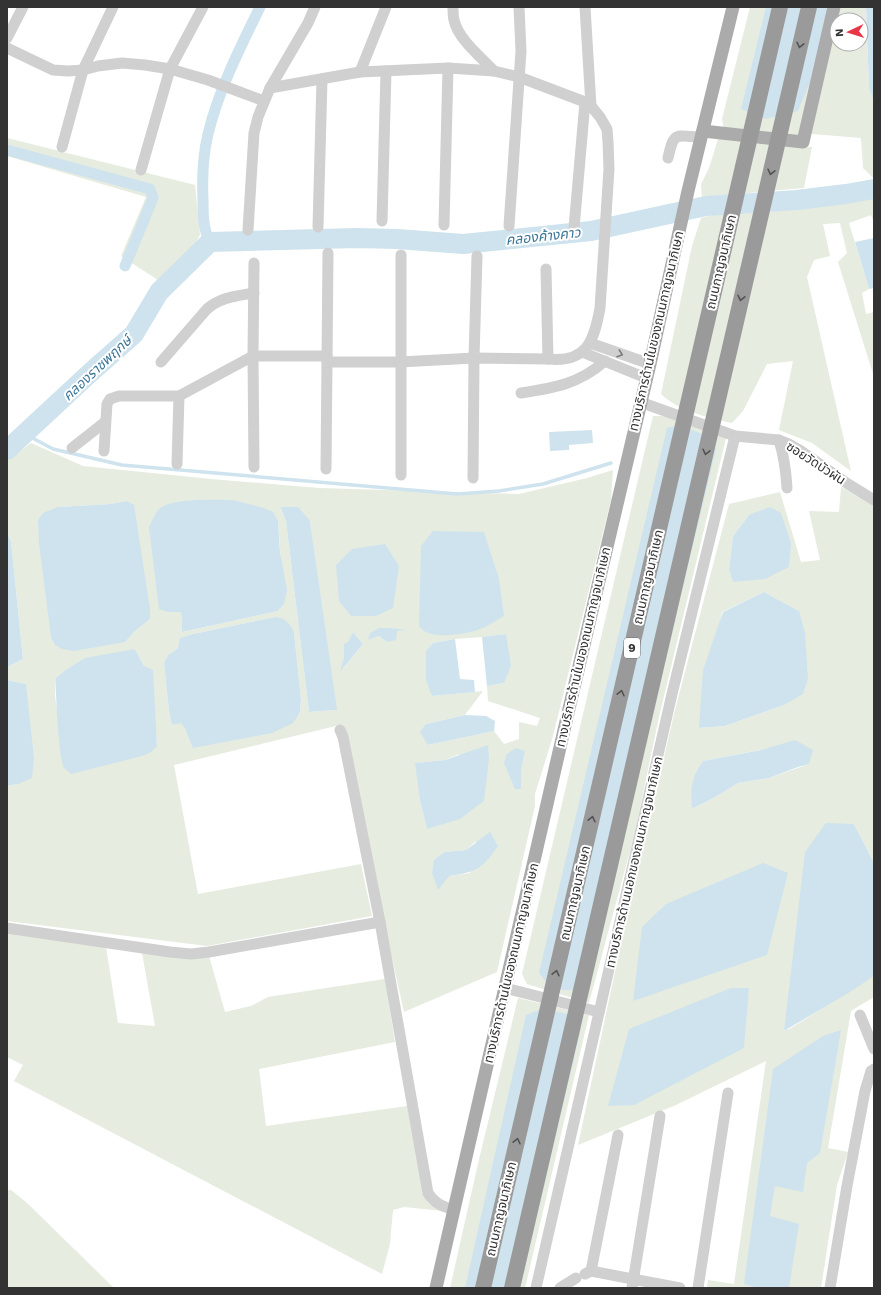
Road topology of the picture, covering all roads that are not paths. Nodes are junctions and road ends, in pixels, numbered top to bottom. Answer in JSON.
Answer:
{"nodes":[{"id":1,"x":23,"y":7,"type":"edge"},
{"id":2,"x":113,"y":7,"type":"edge"},
{"id":3,"x":203,"y":7,"type":"edge"},
{"id":4,"x":315,"y":7,"type":"edge"},
{"id":5,"x":386,"y":7,"type":"edge"},
{"id":6,"x":453,"y":7,"type":"edge"},
{"id":7,"x":519,"y":7,"type":"edge"},
{"id":8,"x":585,"y":7,"type":"edge"},
{"id":9,"x":733,"y":7,"type":"edge"},
{"id":10,"x":780,"y":7,"type":"edge"},
{"id":11,"x":809,"y":7,"type":"edge"},
{"id":12,"x":834,"y":7,"type":"edge"},
{"id":13,"x":7,"y":46,"type":"edge"},
{"id":14,"x":448,"y":68,"type":"junction"},
{"id":15,"x":170,"y":69,"type":"junction"},
{"id":16,"x":83,"y":70,"type":"junction"},
{"id":17,"x":386,"y":71,"type":"junction"},
{"id":18,"x":360,"y":72,"type":"junction"},
{"id":19,"x":494,"y":72,"type":"junction"},
{"id":20,"x":519,"y":77,"type":"junction"},
{"id":21,"x":322,"y":79,"type":"junction"},
{"id":22,"x":270,"y":88,"type":"junction"},
{"id":23,"x":264,"y":101,"type":"junction"},
{"id":24,"x":588,"y":104,"type":"junction"},
{"id":25,"x":702,"y":134,"type":"junction"},
{"id":26,"x":62,"y":147,"type":"dead end"},
{"id":27,"x":668,"y":158,"type":"dead end"},
{"id":28,"x":140,"y":170,"type":"dead end"},
{"id":29,"x":382,"y":221,"type":"dead end"},
{"id":30,"x":444,"y":225,"type":"dead end"},
{"id":31,"x":509,"y":226,"type":"dead end"},
{"id":32,"x":318,"y":227,"type":"dead end"},
{"id":33,"x":574,"y":228,"type":"dead end"},
{"id":34,"x":248,"y":230,"type":"dead end"},
{"id":35,"x":328,"y":253,"type":"dead end"},
{"id":36,"x":401,"y":255,"type":"dead end"},
{"id":37,"x":477,"y":256,"type":"dead end"},
{"id":38,"x":254,"y":263,"type":"dead end"},
{"id":39,"x":546,"y":269,"type":"dead end"},
{"id":40,"x":254,"y":293,"type":"junction"},
{"id":41,"x":590,"y":343,"type":"junction"},
{"id":42,"x":582,"y":352,"type":"junction"},
{"id":43,"x":253,"y":356,"type":"junction"},
{"id":44,"x":474,"y":358,"type":"junction"},
{"id":45,"x":327,"y":359,"type":"junction"},
{"id":46,"x":548,"y":359,"type":"junction"},
{"id":47,"x":605,"y":361,"type":"junction"},
{"id":48,"x":161,"y":362,"type":"dead end"},
{"id":49,"x":400,"y":362,"type":"junction"},
{"id":50,"x":650,"y":364,"type":"junction"},
{"id":51,"x":646,"y":378,"type":"junction"},
{"id":52,"x":521,"y":393,"type":"dead end"},
{"id":53,"x":179,"y":396,"type":"junction"},
{"id":54,"x":640,"y":402,"type":"junction"},
{"id":55,"x":105,"y":422,"type":"junction"},
{"id":56,"x":735,"y":436,"type":"junction"},
{"id":57,"x":779,"y":440,"type":"junction"},
{"id":58,"x":72,"y":448,"type":"dead end"},
{"id":59,"x":104,"y":451,"type":"dead end"},
{"id":60,"x":177,"y":464,"type":"dead end"},
{"id":61,"x":254,"y":467,"type":"dead end"},
{"id":62,"x":326,"y":469,"type":"dead end"},
{"id":63,"x":401,"y":475,"type":"dead end"},
{"id":64,"x":473,"y":478,"type":"dead end"},
{"id":65,"x":787,"y":488,"type":"dead end"},
{"id":66,"x":874,"y":500,"type":"edge"},
{"id":67,"x":340,"y":730,"type":"dead end"},
{"id":68,"x":380,"y":922,"type":"junction"},
{"id":69,"x":7,"y":928,"type":"edge"},
{"id":70,"x":505,"y":988,"type":"junction"},
{"id":71,"x":599,"y":1012,"type":"junction"},
{"id":72,"x":860,"y":1016,"type":"dead end"},
{"id":73,"x":874,"y":1049,"type":"edge"},
{"id":74,"x":874,"y":1069,"type":"edge"},
{"id":75,"x":728,"y":1093,"type":"dead end"},
{"id":76,"x":660,"y":1116,"type":"dead end"},
{"id":77,"x":618,"y":1135,"type":"dead end"},
{"id":78,"x":454,"y":1210,"type":"junction"},
{"id":79,"x":584,"y":1275,"type":"junction"},
{"id":80,"x":632,"y":1284,"type":"edge"},
{"id":81,"x":436,"y":1288,"type":"edge"},
{"id":82,"x":483,"y":1288,"type":"edge"},
{"id":83,"x":512,"y":1288,"type":"edge"},
{"id":84,"x":536,"y":1288,"type":"edge"},
{"id":85,"x":560,"y":1288,"type":"edge"},
{"id":86,"x":680,"y":1288,"type":"edge"},
{"id":87,"x":698,"y":1288,"type":"edge"},
{"id":88,"x":830,"y":1288,"type":"edge"}],
"edges":[{"from":1,"to":13,"type":"street"},
{"from":2,"to":16,"type":"street"},
{"from":3,"to":15,"type":"street"},
{"from":4,"to":22,"type":"street"},
{"from":5,"to":18,"type":"street"},
{"from":6,"to":19,"type":"street"},
{"from":7,"to":20,"type":"street"},
{"from":8,"to":24,"type":"street"},
{"from":9,"to":25,"type":"main road","name":"ทางบริการด้านในของถนนกาญจนาภิเษก"},
{"from":82,"to":10,"type":"highway","name":"ถนนกาญจนาภิเษก","number":"9","one_way":true,"bridge":true},
{"from":11,"to":83,"type":"highway","number":"9","one_way":true,"bridge":true},
{"from":12,"to":25,"type":"main road"},
{"from":13,"to":16,"type":"street"},
{"from":14,"to":17,"type":"street"},
{"from":14,"to":19,"type":"street"},
{"from":14,"to":30,"type":"street"},
{"from":15,"to":16,"type":"street"},
{"from":15,"to":23,"type":"street"},
{"from":15,"to":28,"type":"street"},
{"from":16,"to":26,"type":"street"},
{"from":17,"to":18,"type":"street"},
{"from":17,"to":29,"type":"street"},
{"from":18,"to":21,"type":"street"},
{"from":19,"to":20,"type":"street"},
{"from":20,"to":24,"type":"street"},
{"from":20,"to":31,"type":"street"},
{"from":21,"to":22,"type":"street"},
{"from":21,"to":32,"type":"street"},
{"from":22,"to":23,"type":"street"},
{"from":23,"to":34,"type":"street"},
{"from":24,"to":33,"type":"street"},
{"from":24,"to":41,"type":"street"},
{"from":25,"to":27,"type":"street"},
{"from":25,"to":50,"type":"main road","name":"ทางบริการด้านในของถนนกาญจนาภิเษก"},
{"from":35,"to":45,"type":"street"},
{"from":36,"to":49,"type":"street"},
{"from":37,"to":44,"type":"street"},
{"from":38,"to":40,"type":"street"},
{"from":39,"to":46,"type":"street"},
{"from":40,"to":43,"type":"street"},
{"from":40,"to":48,"type":"street"},
{"from":41,"to":42,"type":"street"},
{"from":41,"to":50,"type":"street","one_way":true},
{"from":42,"to":46,"type":"street"},
{"from":42,"to":47,"type":"street"},
{"from":43,"to":45,"type":"street"},
{"from":43,"to":53,"type":"street"},
{"from":43,"to":61,"type":"street"},
{"from":44,"to":46,"type":"street"},
{"from":44,"to":49,"type":"street"},
{"from":44,"to":64,"type":"street"},
{"from":45,"to":49,"type":"street"},
{"from":45,"to":62,"type":"street"},
{"from":47,"to":51,"type":"street"},
{"from":47,"to":52,"type":"street"},
{"from":49,"to":63,"type":"street"},
{"from":50,"to":51,"type":"main road","name":"ทางบริการด้านในของถนนกาญจนาภิเษก"},
{"from":51,"to":54,"type":"main road","name":"ทางบริการด้านในของถนนกาญจนาภิเษก"},
{"from":53,"to":55,"type":"street"},
{"from":53,"to":60,"type":"street"},
{"from":54,"to":56,"type":"street","name":"ซอยวัดบัวผัน"},
{"from":54,"to":70,"type":"main road","name":"ทางบริการด้านในของถนนกาญจนาภิเษก"},
{"from":55,"to":58,"type":"street"},
{"from":55,"to":59,"type":"street"},
{"from":56,"to":57,"type":"street","name":"ซอยวัดบัวผัน"},
{"from":56,"to":71,"type":"street","name":"ทางบริการด้านนอกของถนนกาญจนาภิเษก"},
{"from":57,"to":65,"type":"street"},
{"from":57,"to":66,"type":"street","name":"ซอยวัดบัวผัน"},
{"from":67,"to":68,"type":"street"},
{"from":68,"to":69,"type":"street"},
{"from":68,"to":78,"type":"street"},
{"from":70,"to":71,"type":"street"},
{"from":70,"to":78,"type":"main road","name":"ทางบริการด้านในของถนนกาญจนาภิเษก"},
{"from":71,"to":84,"type":"street","name":"ทางบริการด้านนอกของถนนกาญจนาภิเษก"},
{"from":72,"to":73,"type":"street"},
{"from":74,"to":88,"type":"street"},
{"from":75,"to":87,"type":"street"},
{"from":76,"to":80,"type":"street"},
{"from":77,"to":79,"type":"street"},
{"from":78,"to":81,"type":"main road","name":"ทางบริการด้านในของถนนกาญจนาภิเษก"},
{"from":79,"to":80,"type":"street"},
{"from":79,"to":85,"type":"street"},
{"from":80,"to":86,"type":"street"}]}
